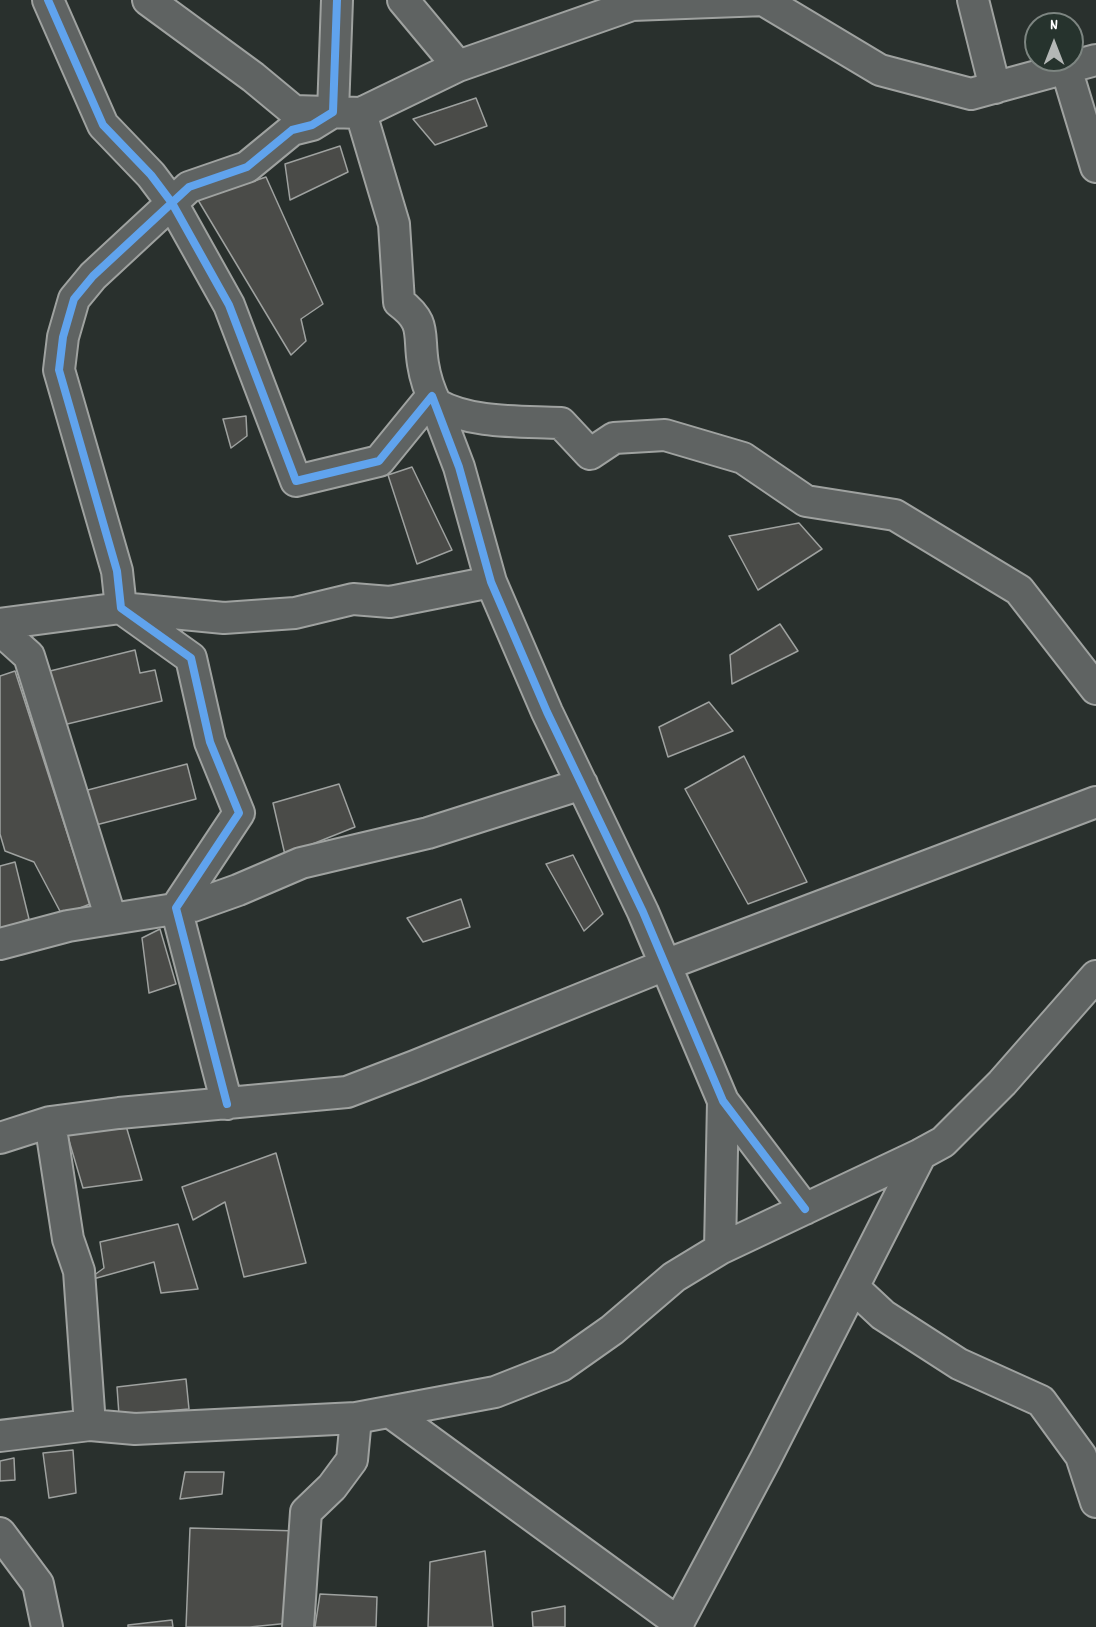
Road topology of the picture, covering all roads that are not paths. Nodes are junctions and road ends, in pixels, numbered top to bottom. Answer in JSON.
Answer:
{"nodes":[{"id":1,"x":48,"y":0,"type":"edge"},
{"id":2,"x":148,"y":0,"type":"edge"},
{"id":3,"x":337,"y":0,"type":"edge"},
{"id":4,"x":403,"y":0,"type":"edge"},
{"id":5,"x":764,"y":0,"type":"edge"},
{"id":6,"x":974,"y":0,"type":"edge"},
{"id":7,"x":458,"y":66,"type":"junction"},
{"id":8,"x":1052,"y":72,"type":"edge"},
{"id":9,"x":1069,"y":72,"type":"edge"},
{"id":10,"x":995,"y":88,"type":"junction"},
{"id":11,"x":1087,"y":98,"type":"edge"},
{"id":12,"x":347,"y":112,"type":"junction"},
{"id":13,"x":1096,"y":167,"type":"edge"},
{"id":14,"x":172,"y":203,"type":"junction"},
{"id":15,"x":432,"y":396,"type":"junction"},
{"id":16,"x":491,"y":582,"type":"junction"},
{"id":17,"x":121,"y":608,"type":"junction"},
{"id":18,"x":0,"y":624,"type":"edge"},
{"id":19,"x":0,"y":630,"type":"edge"},
{"id":20,"x":1096,"y":689,"type":"edge"},
{"id":21,"x":582,"y":784,"type":"junction"},
{"id":22,"x":1096,"y":801,"type":"edge"},
{"id":23,"x":176,"y":908,"type":"junction"},
{"id":24,"x":111,"y":919,"type":"junction"},
{"id":25,"x":0,"y":944,"type":"edge"},
{"id":26,"x":665,"y":964,"type":"junction"},
{"id":27,"x":1096,"y":976,"type":"edge"},
{"id":28,"x":723,"y":1101,"type":"junction"},
{"id":29,"x":226,"y":1104,"type":"junction"},
{"id":30,"x":50,"y":1122,"type":"junction"},
{"id":31,"x":0,"y":1138,"type":"edge"},
{"id":32,"x":921,"y":1154,"type":"junction"},
{"id":33,"x":805,"y":1209,"type":"junction"},
{"id":34,"x":720,"y":1249,"type":"junction"},
{"id":35,"x":853,"y":1287,"type":"junction"},
{"id":36,"x":390,"y":1412,"type":"junction"},
{"id":37,"x":356,"y":1418,"type":"junction"},
{"id":38,"x":90,"y":1425,"type":"junction"},
{"id":39,"x":0,"y":1436,"type":"edge"},
{"id":40,"x":1096,"y":1502,"type":"edge"},
{"id":41,"x":0,"y":1533,"type":"edge"},
{"id":42,"x":678,"y":1625,"type":"edge"},
{"id":43,"x":47,"y":1627,"type":"edge"},
{"id":44,"x":298,"y":1627,"type":"edge"}],
"edges":[{"from":1,"to":14,"type":"street"},
{"from":2,"to":12,"type":"street"},
{"from":3,"to":12,"type":"street"},
{"from":4,"to":7,"type":"street"},
{"from":5,"to":7,"type":"street"},
{"from":5,"to":10,"type":"street"},
{"from":6,"to":10,"type":"street"},
{"from":7,"to":12,"type":"street"},
{"from":8,"to":10,"type":"street"},
{"from":9,"to":11,"type":"street"},
{"from":11,"to":13,"type":"street"},
{"from":12,"to":14,"type":"street"},
{"from":12,"to":15,"type":"street"},
{"from":14,"to":15,"type":"street"},
{"from":14,"to":17,"type":"street"},
{"from":15,"to":16,"type":"street"},
{"from":15,"to":20,"type":"street"},
{"from":16,"to":17,"type":"street"},
{"from":16,"to":21,"type":"street"},
{"from":17,"to":18,"type":"street"},
{"from":17,"to":23,"type":"street"},
{"from":19,"to":24,"type":"street"},
{"from":21,"to":23,"type":"street"},
{"from":21,"to":26,"type":"street"},
{"from":22,"to":26,"type":"street"},
{"from":23,"to":24,"type":"street"},
{"from":23,"to":29,"type":"street"},
{"from":24,"to":25,"type":"street"},
{"from":26,"to":28,"type":"street"},
{"from":26,"to":29,"type":"street"},
{"from":27,"to":32,"type":"street"},
{"from":28,"to":33,"type":"street"},
{"from":28,"to":34,"type":"street"},
{"from":29,"to":30,"type":"street"},
{"from":30,"to":31,"type":"street"},
{"from":30,"to":38,"type":"street"},
{"from":32,"to":33,"type":"street"},
{"from":32,"to":35,"type":"street"},
{"from":33,"to":34,"type":"street"},
{"from":34,"to":36,"type":"street"},
{"from":35,"to":40,"type":"street"},
{"from":35,"to":42,"type":"street"},
{"from":36,"to":37,"type":"street"},
{"from":36,"to":42,"type":"street"},
{"from":37,"to":38,"type":"street"},
{"from":37,"to":44,"type":"street"},
{"from":38,"to":39,"type":"street"},
{"from":41,"to":43,"type":"street"}]}
